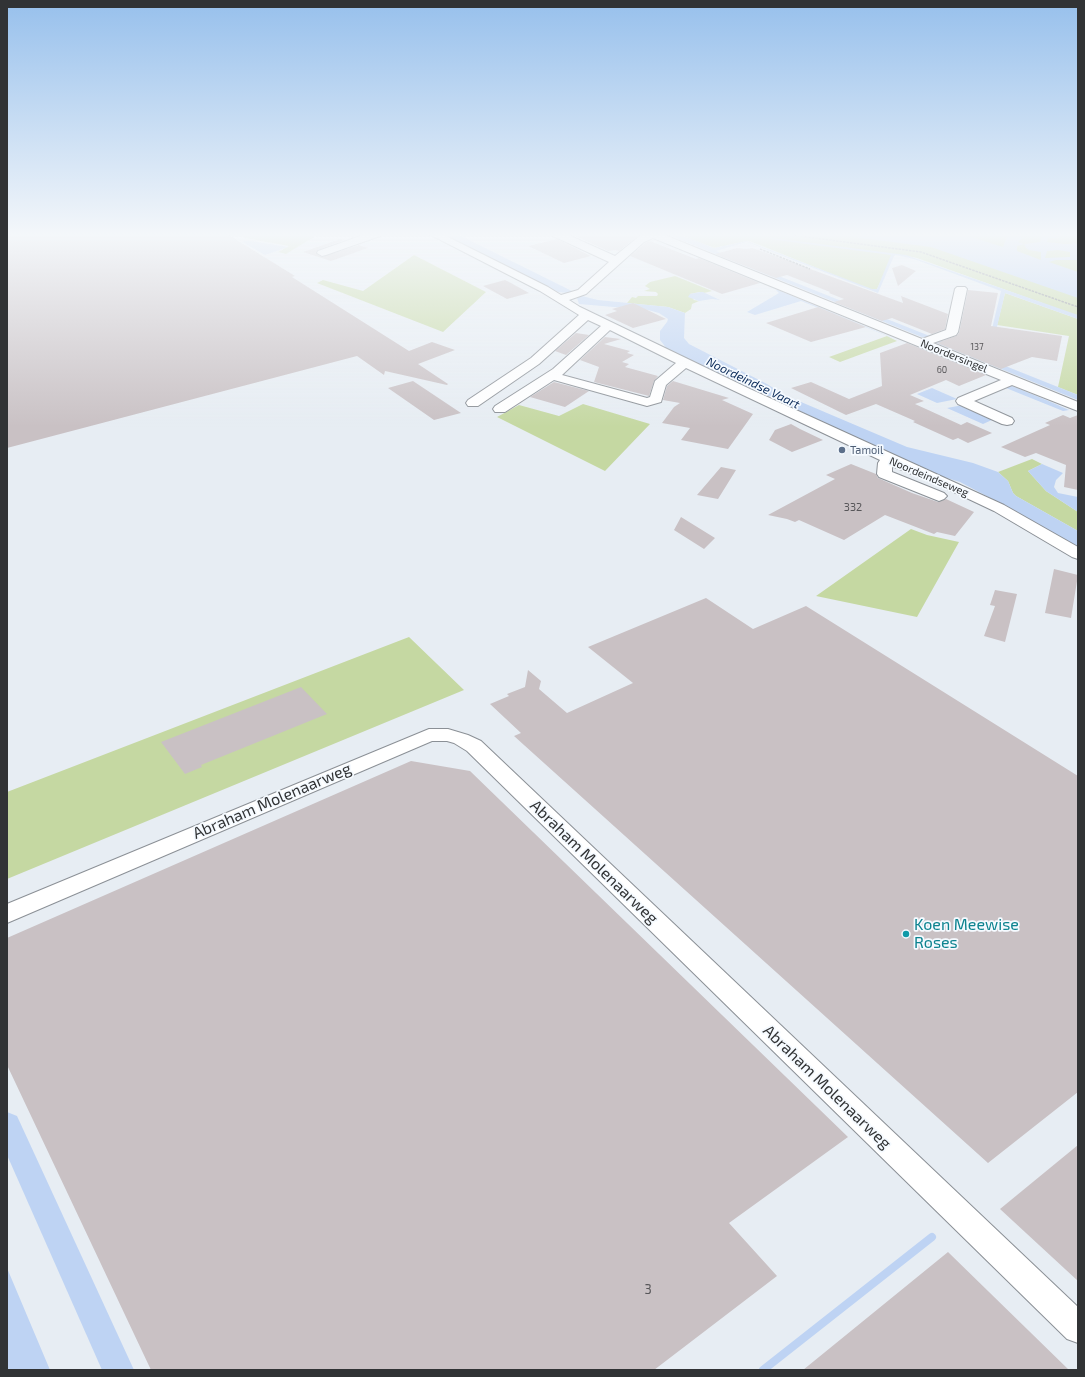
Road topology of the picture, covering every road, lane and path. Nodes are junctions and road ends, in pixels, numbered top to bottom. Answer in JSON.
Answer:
{"nodes":[{"id":1,"x":571,"y":298,"type":"edge"},
{"id":2,"x":819,"y":298,"type":"edge"},
{"id":3,"x":959,"y":298,"type":"edge"},
{"id":4,"x":1053,"y":298,"type":"edge"},
{"id":5,"x":1078,"y":307,"type":"edge"},
{"id":6,"x":589,"y":315,"type":"junction"},
{"id":7,"x":610,"y":326,"type":"junction"},
{"id":8,"x":929,"y":341,"type":"junction"},
{"id":9,"x":685,"y":362,"type":"junction"},
{"id":10,"x":552,"y":376,"type":"junction"},
{"id":11,"x":1012,"y":380,"type":"junction"},
{"id":12,"x":473,"y":403,"type":"dead end"},
{"id":13,"x":1078,"y":407,"type":"edge"},
{"id":14,"x":500,"y":408,"type":"dead end"},
{"id":15,"x":1007,"y":421,"type":"dead end"},
{"id":16,"x":889,"y":460,"type":"junction"},
{"id":17,"x":939,"y":496,"type":"dead end"},
{"id":18,"x":1078,"y":554,"type":"edge"},
{"id":19,"x":7,"y":914,"type":"edge"},
{"id":20,"x":1078,"y":1328,"type":"edge"}],
"edges":[{"from":1,"to":6,"type":"street","name":"Noordeindseweg"},
{"from":2,"to":8,"type":"street","name":"Noordersingel"},
{"from":3,"to":8,"type":"street"},
{"from":4,"to":5,"type":"path"},
{"from":6,"to":7,"type":"street","name":"Noordeindseweg"},
{"from":6,"to":12,"type":"street"},
{"from":7,"to":9,"type":"street","name":"Noordeindseweg"},
{"from":7,"to":10,"type":"street"},
{"from":8,"to":11,"type":"street","name":"Noordersingel"},
{"from":9,"to":10,"type":"street"},
{"from":9,"to":16,"type":"street","name":"Noordeindseweg"},
{"from":10,"to":14,"type":"street"},
{"from":11,"to":13,"type":"street","name":"Noordersingel"},
{"from":11,"to":15,"type":"street"},
{"from":16,"to":17,"type":"street"},
{"from":16,"to":18,"type":"street","name":"Noordeindseweg"},
{"from":19,"to":20,"type":"street","name":"Abraham Molenaarweg"}]}
